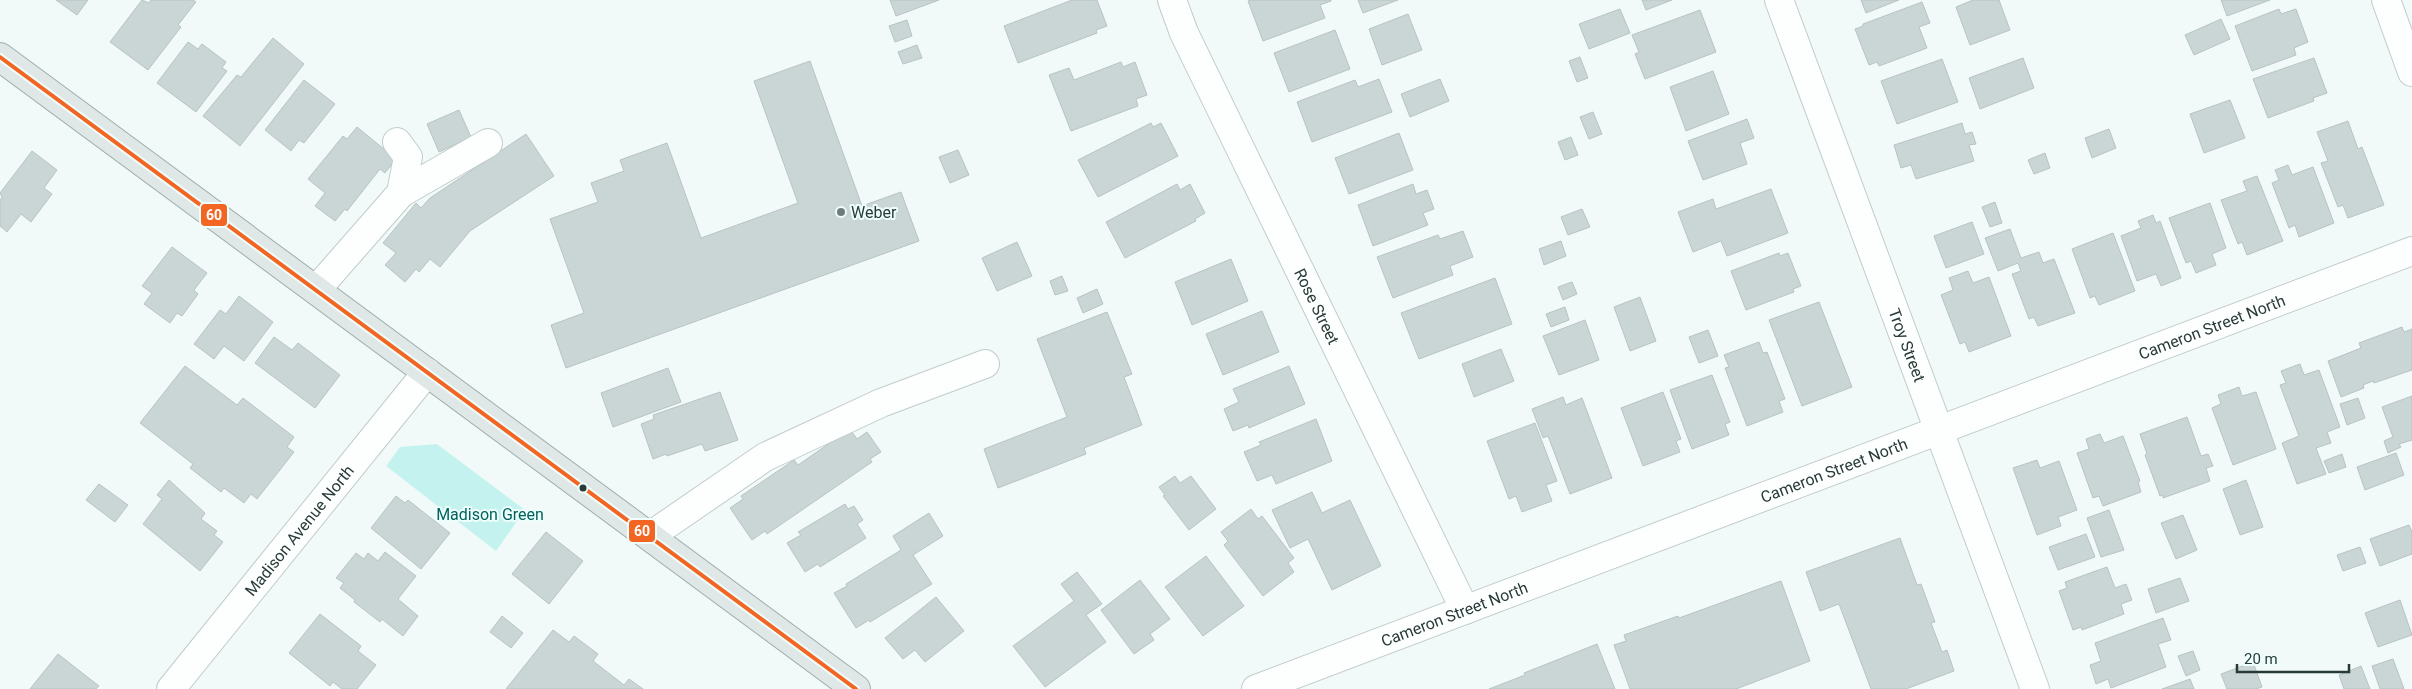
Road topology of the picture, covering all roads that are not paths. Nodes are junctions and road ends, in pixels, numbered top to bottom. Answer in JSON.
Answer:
{"nodes":[{"id":1,"x":1172,"y":0,"type":"edge"},
{"id":2,"x":1778,"y":0,"type":"edge"},
{"id":3,"x":2386,"y":0,"type":"edge"},
{"id":4,"x":0,"y":57,"type":"edge"},
{"id":5,"x":2412,"y":72,"type":"edge"},
{"id":6,"x":397,"y":142,"type":"dead end"},
{"id":7,"x":488,"y":143,"type":"dead end"},
{"id":8,"x":401,"y":193,"type":"junction"},
{"id":9,"x":2412,"y":251,"type":"edge"},
{"id":10,"x":316,"y":290,"type":"junction"},
{"id":11,"x":985,"y":364,"type":"dead end"},
{"id":12,"x":427,"y":372,"type":"junction"},
{"id":13,"x":1939,"y":430,"type":"junction"},
{"id":14,"x":650,"y":536,"type":"junction"},
{"id":15,"x":1465,"y":610,"type":"junction"},
{"id":16,"x":171,"y":689,"type":"edge"},
{"id":17,"x":856,"y":689,"type":"edge"},
{"id":18,"x":1256,"y":689,"type":"edge"},
{"id":19,"x":2035,"y":689,"type":"edge"}],
"edges":[{"from":1,"to":15,"type":"street","name":"Rose Street"},
{"from":2,"to":13,"type":"street","name":"Troy Street"},
{"from":3,"to":5,"type":"street"},
{"from":4,"to":10,"type":"main road"},
{"from":6,"to":8,"type":"street"},
{"from":7,"to":8,"type":"street"},
{"from":8,"to":10,"type":"street"},
{"from":9,"to":13,"type":"street","name":"Cameron Street North"},
{"from":10,"to":12,"type":"main road"},
{"from":11,"to":14,"type":"street"},
{"from":12,"to":14,"type":"main road"},
{"from":12,"to":16,"type":"street","name":"Madison Avenue North"},
{"from":13,"to":15,"type":"street","name":"Cameron Street North"},
{"from":13,"to":19,"type":"street","name":"Troy Street"},
{"from":14,"to":17,"type":"main road"},
{"from":15,"to":18,"type":"street","name":"Cameron Street North"}]}
